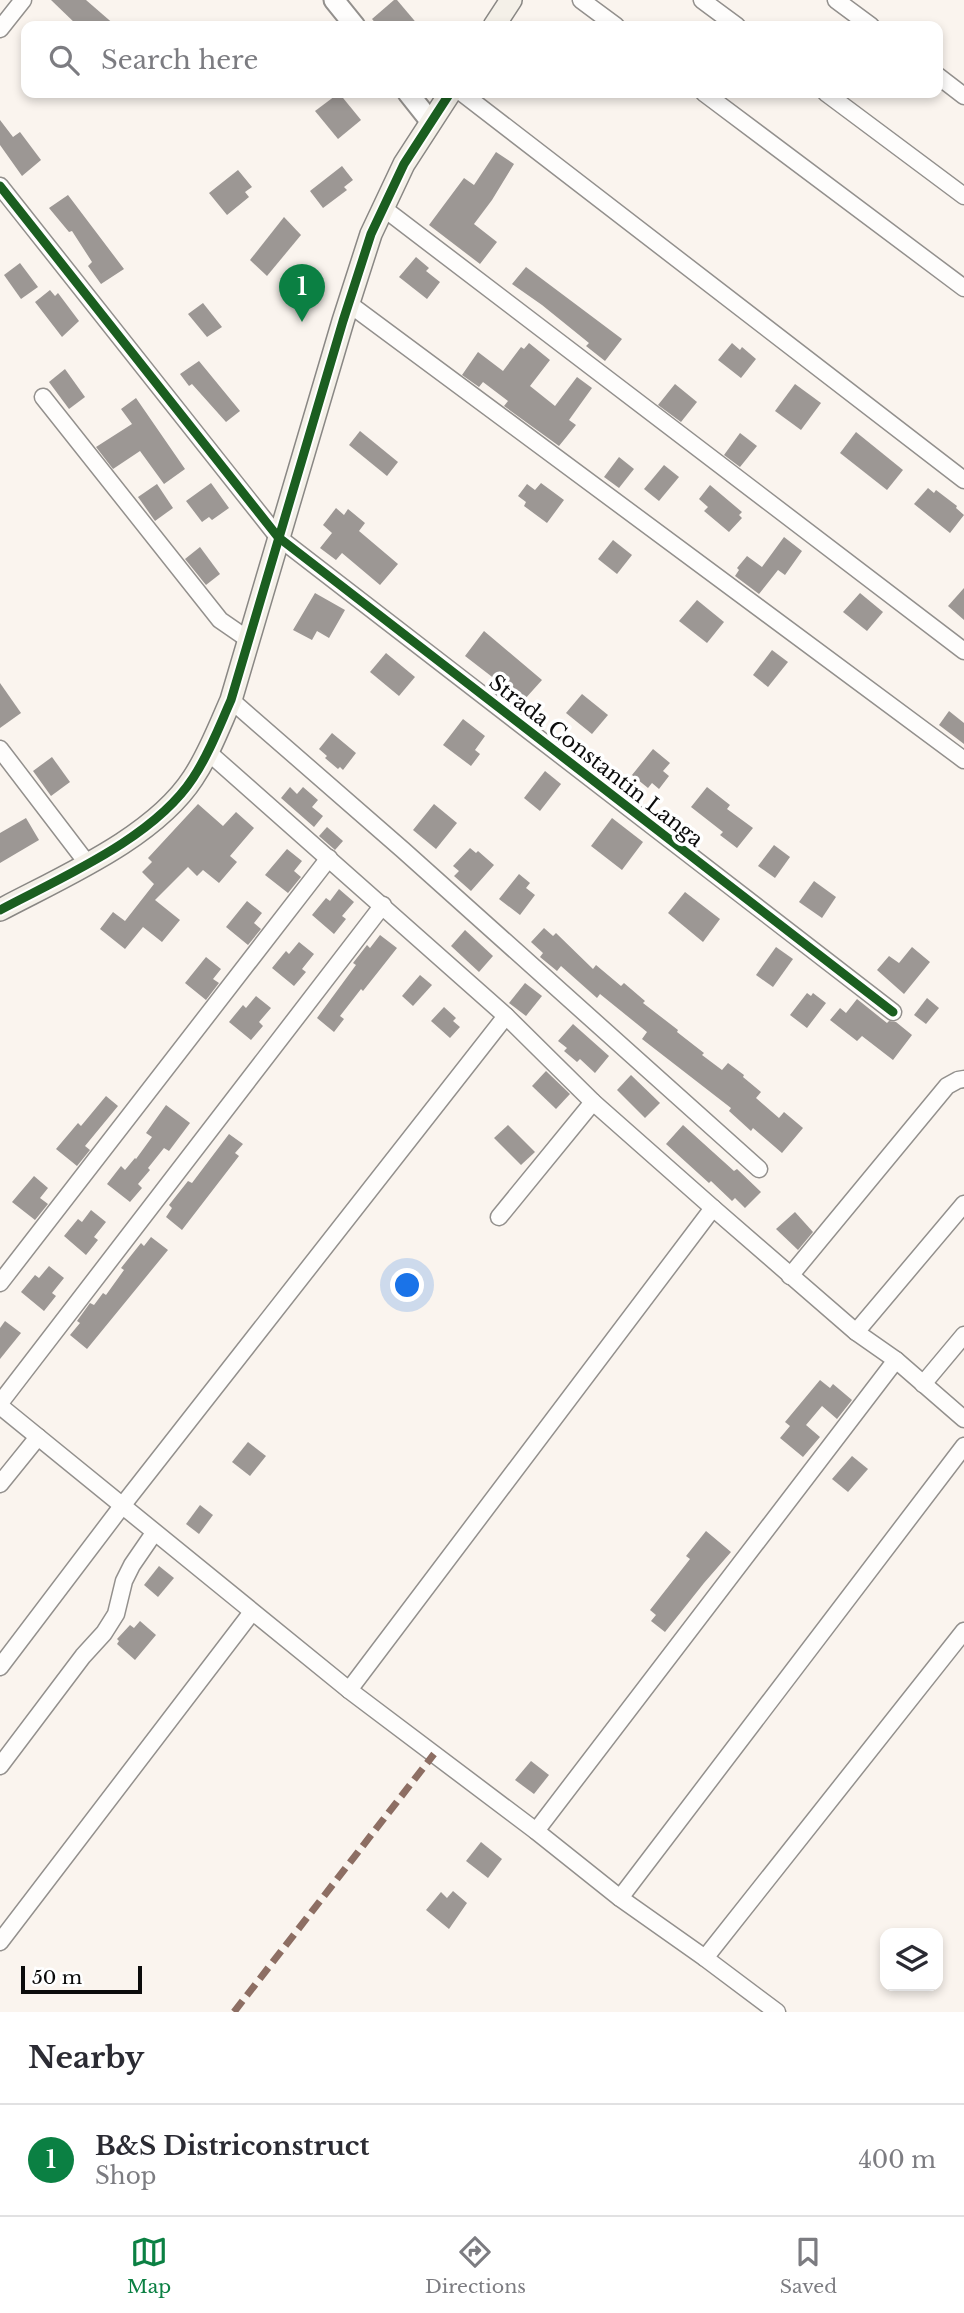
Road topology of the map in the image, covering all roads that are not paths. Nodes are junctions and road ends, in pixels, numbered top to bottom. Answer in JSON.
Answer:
{"nodes":[{"id":1,"x":23,"y":0,"type":"edge"},
{"id":2,"x":334,"y":0,"type":"edge"},
{"id":3,"x":512,"y":0,"type":"edge"},
{"id":4,"x":581,"y":0,"type":"edge"},
{"id":5,"x":702,"y":0,"type":"edge"},
{"id":6,"x":836,"y":0,"type":"edge"},
{"id":7,"x":351,"y":21,"type":"edge"},
{"id":8,"x":497,"y":21,"type":"edge"},
{"id":9,"x":609,"y":21,"type":"edge"},
{"id":10,"x":730,"y":21,"type":"edge"},
{"id":11,"x":864,"y":21,"type":"edge"},
{"id":12,"x":0,"y":29,"type":"edge"},
{"id":13,"x":943,"y":80,"type":"edge"},
{"id":14,"x":964,"y":96,"type":"edge"},
{"id":15,"x":412,"y":98,"type":"edge"},
{"id":16,"x":447,"y":98,"type":"edge"},
{"id":17,"x":468,"y":98,"type":"edge"},
{"id":18,"x":711,"y":98,"type":"edge"},
{"id":19,"x":833,"y":98,"type":"edge"},
{"id":20,"x":431,"y":121,"type":"junction"},
{"id":21,"x":0,"y":186,"type":"edge"},
{"id":22,"x":964,"y":195,"type":"edge"},
{"id":23,"x":383,"y":207,"type":"junction"},
{"id":24,"x":964,"y":288,"type":"edge"},
{"id":25,"x":348,"y":303,"type":"junction"},
{"id":26,"x":43,"y":397,"type":"dead end"},
{"id":27,"x":964,"y":480,"type":"edge"},
{"id":28,"x":278,"y":537,"type":"junction"},
{"id":29,"x":249,"y":639,"type":"junction"},
{"id":30,"x":964,"y":651,"type":"edge"},
{"id":31,"x":230,"y":700,"type":"junction"},
{"id":32,"x":0,"y":749,"type":"edge"},
{"id":33,"x":208,"y":752,"type":"junction"},
{"id":34,"x":964,"y":760,"type":"edge"},
{"id":35,"x":329,"y":858,"type":"junction"},
{"id":36,"x":87,"y":863,"type":"junction"},
{"id":37,"x":383,"y":905,"type":"junction"},
{"id":38,"x":0,"y":910,"type":"edge"},
{"id":39,"x":893,"y":1012,"type":"dead end"},
{"id":40,"x":506,"y":1016,"type":"junction"},
{"id":41,"x":964,"y":1079,"type":"edge"},
{"id":42,"x":593,"y":1102,"type":"junction"},
{"id":43,"x":759,"y":1169,"type":"dead end"},
{"id":44,"x":964,"y":1203,"type":"edge"},
{"id":45,"x":713,"y":1208,"type":"junction"},
{"id":46,"x":499,"y":1217,"type":"dead end"},
{"id":47,"x":790,"y":1276,"type":"junction"},
{"id":48,"x":0,"y":1283,"type":"edge"},
{"id":49,"x":856,"y":1332,"type":"junction"},
{"id":50,"x":964,"y":1335,"type":"edge"},
{"id":51,"x":896,"y":1360,"type":"junction"},
{"id":52,"x":923,"y":1384,"type":"junction"},
{"id":53,"x":0,"y":1404,"type":"edge"},
{"id":54,"x":964,"y":1419,"type":"edge"},
{"id":55,"x":38,"y":1437,"type":"junction"},
{"id":56,"x":964,"y":1446,"type":"edge"},
{"id":57,"x":0,"y":1484,"type":"edge"},
{"id":58,"x":122,"y":1506,"type":"junction"},
{"id":59,"x":155,"y":1533,"type":"junction"},
{"id":60,"x":252,"y":1612,"type":"junction"},
{"id":61,"x":964,"y":1631,"type":"edge"},
{"id":62,"x":0,"y":1667,"type":"edge"},
{"id":63,"x":349,"y":1690,"type":"junction"},
{"id":64,"x":0,"y":1766,"type":"edge"},
{"id":65,"x":536,"y":1831,"type":"junction"},
{"id":66,"x":620,"y":1898,"type":"junction"},
{"id":67,"x":0,"y":1942,"type":"edge"},
{"id":68,"x":705,"y":1958,"type":"junction"},
{"id":69,"x":777,"y":2012,"type":"edge"}],
"edges":[{"from":1,"to":12,"type":"street"},
{"from":2,"to":7,"type":"street"},
{"from":3,"to":8,"type":"main road"},
{"from":4,"to":9,"type":"street"},
{"from":5,"to":10,"type":"street"},
{"from":6,"to":11,"type":"street"},
{"from":13,"to":14,"type":"street"},
{"from":15,"to":20,"type":"street"},
{"from":16,"to":20,"type":"main road"},
{"from":17,"to":27,"type":"street"},
{"from":18,"to":24,"type":"street"},
{"from":19,"to":22,"type":"street"},
{"from":20,"to":23,"type":"main road"},
{"from":21,"to":28,"type":"street","name":"Strada Constantin Langa"},
{"from":23,"to":25,"type":"main road"},
{"from":23,"to":30,"type":"street"},
{"from":25,"to":28,"type":"main road"},
{"from":25,"to":34,"type":"street"},
{"from":26,"to":29,"type":"street"},
{"from":28,"to":29,"type":"main road"},
{"from":28,"to":39,"type":"street","name":"Strada Constantin Langa"},
{"from":29,"to":31,"type":"main road"},
{"from":31,"to":33,"type":"main road"},
{"from":31,"to":43,"type":"street"},
{"from":32,"to":36,"type":"street"},
{"from":33,"to":35,"type":"street"},
{"from":33,"to":36,"type":"main road"},
{"from":35,"to":37,"type":"street"},
{"from":35,"to":48,"type":"street"},
{"from":36,"to":38,"type":"main road"},
{"from":37,"to":40,"type":"street"},
{"from":37,"to":53,"type":"street"},
{"from":40,"to":42,"type":"street"},
{"from":40,"to":58,"type":"street"},
{"from":41,"to":47,"type":"street"},
{"from":42,"to":45,"type":"street"},
{"from":42,"to":46,"type":"street"},
{"from":44,"to":49,"type":"street"},
{"from":45,"to":47,"type":"street"},
{"from":45,"to":63,"type":"street"},
{"from":47,"to":49,"type":"street"},
{"from":49,"to":51,"type":"street"},
{"from":50,"to":52,"type":"street"},
{"from":51,"to":52,"type":"street"},
{"from":51,"to":65,"type":"street"},
{"from":52,"to":54,"type":"street"},
{"from":53,"to":55,"type":"street"},
{"from":55,"to":57,"type":"street"},
{"from":55,"to":58,"type":"street"},
{"from":56,"to":66,"type":"street"},
{"from":58,"to":59,"type":"street"},
{"from":58,"to":62,"type":"street"},
{"from":59,"to":60,"type":"street"},
{"from":59,"to":64,"type":"street"},
{"from":60,"to":63,"type":"street"},
{"from":60,"to":67,"type":"street"},
{"from":61,"to":68,"type":"street"},
{"from":63,"to":65,"type":"street"},
{"from":65,"to":66,"type":"street"},
{"from":66,"to":68,"type":"street"},
{"from":68,"to":69,"type":"street"}]}
